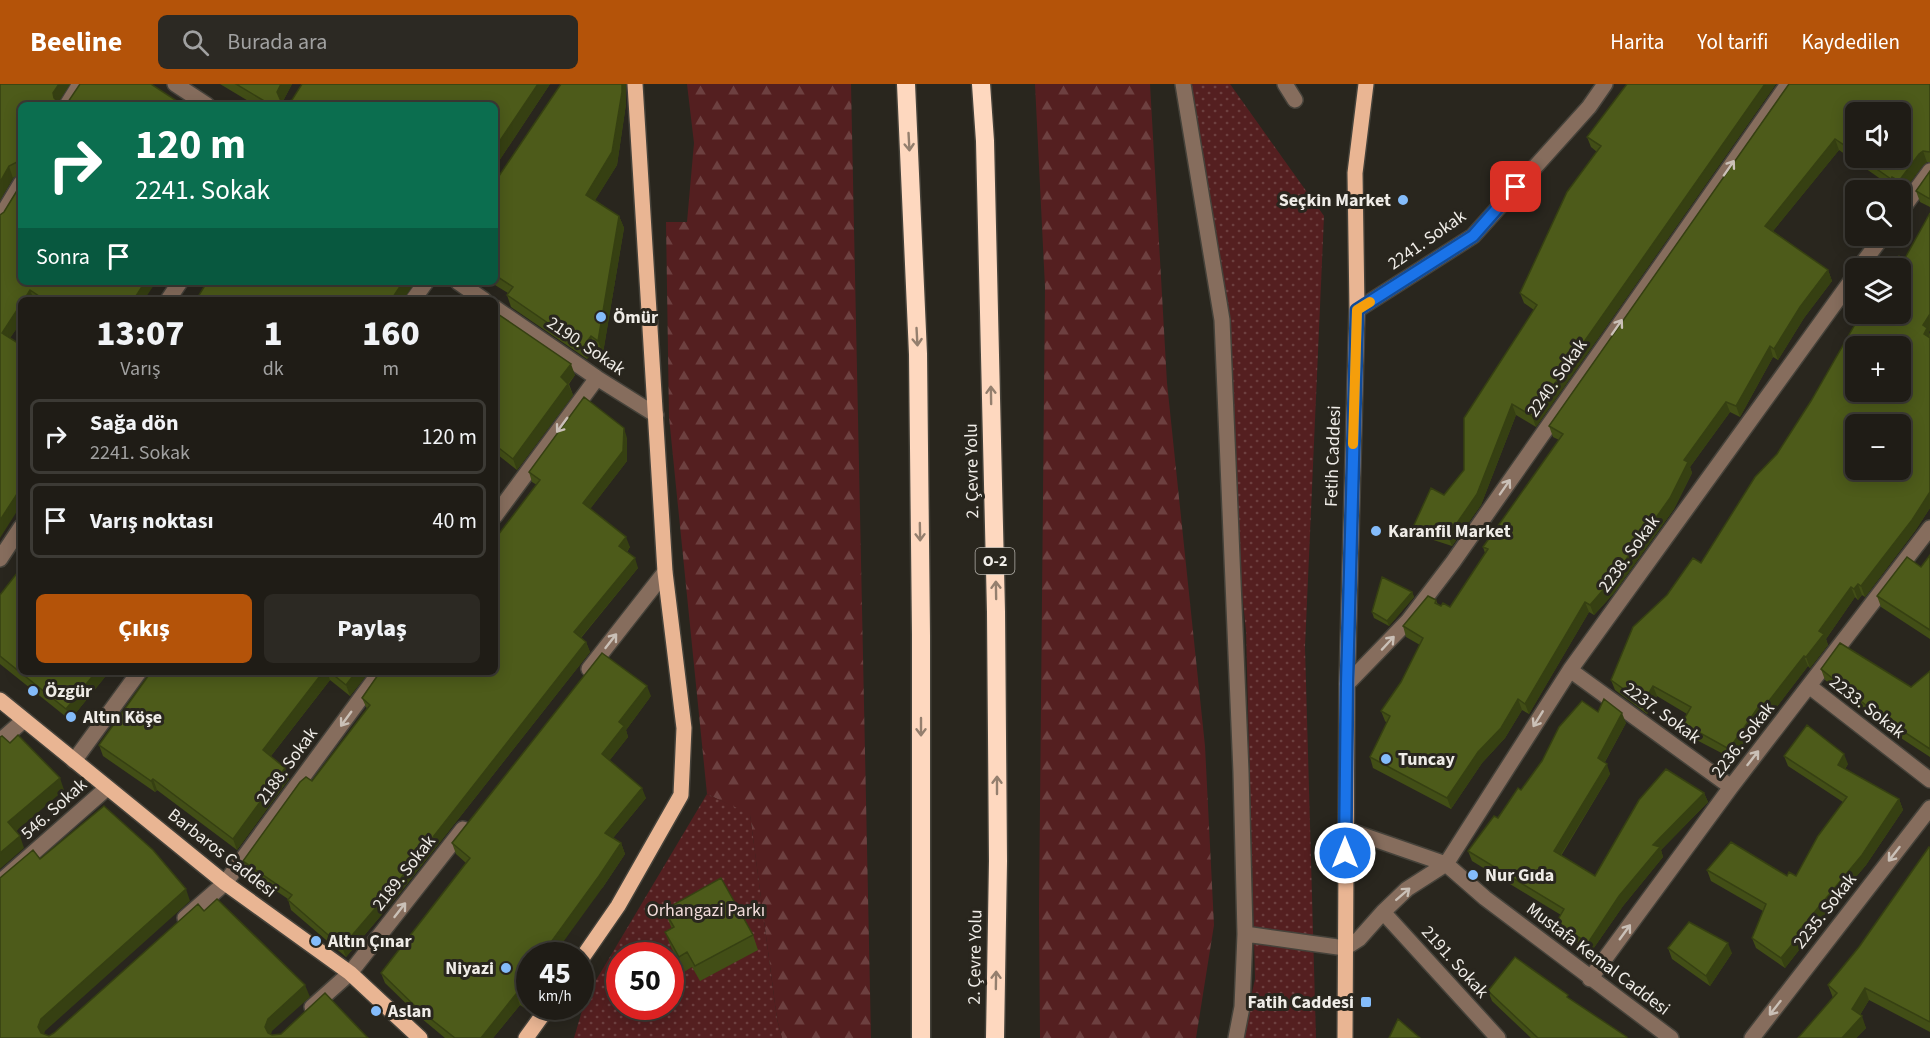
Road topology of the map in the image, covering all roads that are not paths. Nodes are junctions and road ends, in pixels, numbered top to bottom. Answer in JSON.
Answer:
{"nodes":[{"id":1,"x":80,"y":84,"type":"edge"},
{"id":2,"x":175,"y":84,"type":"edge"},
{"id":3,"x":635,"y":84,"type":"edge"},
{"id":4,"x":906,"y":84,"type":"edge"},
{"id":5,"x":981,"y":84,"type":"edge"},
{"id":6,"x":1183,"y":84,"type":"edge"},
{"id":7,"x":1285,"y":84,"type":"edge"},
{"id":8,"x":1366,"y":84,"type":"edge"},
{"id":9,"x":1605,"y":84,"type":"edge"},
{"id":10,"x":1788,"y":84,"type":"edge"},
{"id":11,"x":1295,"y":100,"type":"dead end"},
{"id":12,"x":69,"y":102,"type":"edge"},
{"id":13,"x":202,"y":102,"type":"edge"},
{"id":14,"x":1930,"y":171,"type":"edge"},
{"id":15,"x":18,"y":188,"type":"edge"},
{"id":16,"x":1911,"y":197,"type":"edge"},
{"id":17,"x":0,"y":218,"type":"edge"},
{"id":18,"x":462,"y":285,"type":"edge"},
{"id":19,"x":1845,"y":289,"type":"edge"},
{"id":20,"x":480,"y":297,"type":"edge"},
{"id":21,"x":498,"y":310,"type":"edge"},
{"id":22,"x":1357,"y":310,"type":"junction"},
{"id":23,"x":597,"y":378,"type":"junction"},
{"id":24,"x":656,"y":416,"type":"junction"},
{"id":25,"x":498,"y":512,"type":"edge"},
{"id":26,"x":1930,"y":528,"type":"edge"},
{"id":27,"x":18,"y":532,"type":"edge"},
{"id":28,"x":0,"y":559,"type":"edge"},
{"id":29,"x":665,"y":572,"type":"junction"},
{"id":30,"x":1570,"y":670,"type":"junction"},
{"id":31,"x":137,"y":675,"type":"edge"},
{"id":32,"x":378,"y":675,"type":"edge"},
{"id":33,"x":578,"y":684,"type":"edge"},
{"id":34,"x":1347,"y":684,"type":"junction"},
{"id":35,"x":1809,"y":686,"type":"junction"},
{"id":36,"x":0,"y":700,"type":"edge"},
{"id":37,"x":24,"y":720,"type":"junction"},
{"id":38,"x":0,"y":741,"type":"edge"},
{"id":39,"x":74,"y":761,"type":"junction"},
{"id":40,"x":1930,"y":780,"type":"edge"},
{"id":41,"x":1731,"y":787,"type":"junction"},
{"id":42,"x":107,"y":788,"type":"junction"},
{"id":43,"x":1930,"y":808,"type":"edge"},
{"id":44,"x":475,"y":814,"type":"edge"},
{"id":45,"x":1345,"y":829,"type":"junction"},
{"id":46,"x":1446,"y":864,"type":"junction"},
{"id":47,"x":0,"y":882,"type":"edge"},
{"id":48,"x":225,"y":883,"type":"junction"},
{"id":49,"x":1383,"y":912,"type":"junction"},
{"id":50,"x":173,"y":929,"type":"edge"},
{"id":51,"x":1245,"y":934,"type":"junction"},
{"id":52,"x":593,"y":942,"type":"edge"},
{"id":53,"x":1345,"y":948,"type":"junction"},
{"id":54,"x":351,"y":973,"type":"junction"},
{"id":55,"x":1590,"y":979,"type":"junction"},
{"id":56,"x":303,"y":1016,"type":"edge"},
{"id":57,"x":539,"y":1020,"type":"edge"},
{"id":58,"x":420,"y":1038,"type":"edge"},
{"id":59,"x":526,"y":1038,"type":"edge"},
{"id":60,"x":921,"y":1038,"type":"edge"},
{"id":61,"x":995,"y":1038,"type":"edge"},
{"id":62,"x":1236,"y":1038,"type":"edge"},
{"id":63,"x":1345,"y":1038,"type":"edge"},
{"id":64,"x":1498,"y":1038,"type":"edge"},
{"id":65,"x":1671,"y":1038,"type":"edge"},
{"id":66,"x":1752,"y":1038,"type":"edge"}],
"edges":[{"from":1,"to":12,"type":"street"},
{"from":2,"to":13,"type":"street"},
{"from":3,"to":24,"type":"main road"},
{"from":4,"to":60,"type":"highway","one_way":true},
{"from":61,"to":5,"type":"highway","name":"2. Çevre Yolu","number":"O-2","one_way":true},
{"from":6,"to":51,"type":"street"},
{"from":7,"to":11,"type":"street"},
{"from":8,"to":22,"type":"main road","name":"Fetih Caddesi"},
{"from":9,"to":22,"type":"street","name":"2241. Sokak"},
{"from":34,"to":10,"type":"street","name":"2240. Sokak","one_way":true},
{"from":14,"to":16,"type":"street"},
{"from":15,"to":17,"type":"street"},
{"from":18,"to":20,"type":"street"},
{"from":19,"to":30,"type":"street","name":"2238. Sokak"},
{"from":21,"to":23,"type":"street","name":"2190. Sokak"},
{"from":22,"to":34,"type":"main road","name":"Fetih Caddesi"},
{"from":23,"to":24,"type":"street","name":"2190. Sokak"},
{"from":23,"to":25,"type":"street","one_way":true},
{"from":24,"to":29,"type":"main road"},
{"from":26,"to":35,"type":"street","name":"2236. Sokak"},
{"from":27,"to":28,"type":"street"},
{"from":33,"to":29,"type":"street","one_way":true},
{"from":29,"to":52,"type":"main road"},
{"from":30,"to":41,"type":"street","name":"2237. Sokak"},
{"from":30,"to":46,"type":"street","name":"2238. Sokak","one_way":true},
{"from":31,"to":39,"type":"street"},
{"from":32,"to":48,"type":"street","name":"2188. Sokak","one_way":true},
{"from":34,"to":45,"type":"main road","name":"Fetih Caddesi"},
{"from":35,"to":40,"type":"street","name":"2233. Sokak"},
{"from":41,"to":35,"type":"street","name":"2236. Sokak","one_way":true},
{"from":36,"to":37,"type":"main road","name":"Barbaros Caddesi"},
{"from":37,"to":38,"type":"street"},
{"from":37,"to":39,"type":"main road","name":"Barbaros Caddesi"},
{"from":39,"to":42,"type":"main road","name":"Barbaros Caddesi"},
{"from":55,"to":41,"type":"street","name":"2236. Sokak","one_way":true},
{"from":42,"to":47,"type":"street","name":"546. Sokak"},
{"from":42,"to":48,"type":"main road","name":"Barbaros Caddesi"},
{"from":43,"to":66,"type":"street","name":"2235. Sokak","one_way":true},
{"from":54,"to":44,"type":"street","name":"2189. Sokak","one_way":true},
{"from":45,"to":46,"type":"street","name":"Mustafa Kemal Caddesi"},
{"from":45,"to":53,"type":"main road","name":"Fetih Caddesi"},
{"from":49,"to":46,"type":"street","one_way":true},
{"from":46,"to":55,"type":"street","name":"Mustafa Kemal Caddesi"},
{"from":48,"to":50,"type":"street","name":"2188. Sokak"},
{"from":48,"to":54,"type":"main road","name":"Barbaros Caddesi"},
{"from":49,"to":53,"type":"street"},
{"from":49,"to":64,"type":"street","name":"2191. Sokak"},
{"from":51,"to":53,"type":"street"},
{"from":51,"to":62,"type":"street"},
{"from":53,"to":63,"type":"main road","name":"Fetih Caddesi"},
{"from":54,"to":56,"type":"street","name":"2189. Sokak"},
{"from":54,"to":58,"type":"main road","name":"Barbaros Caddesi"},
{"from":55,"to":65,"type":"street","name":"Mustafa Kemal Caddesi"},
{"from":57,"to":59,"type":"main road"}]}
